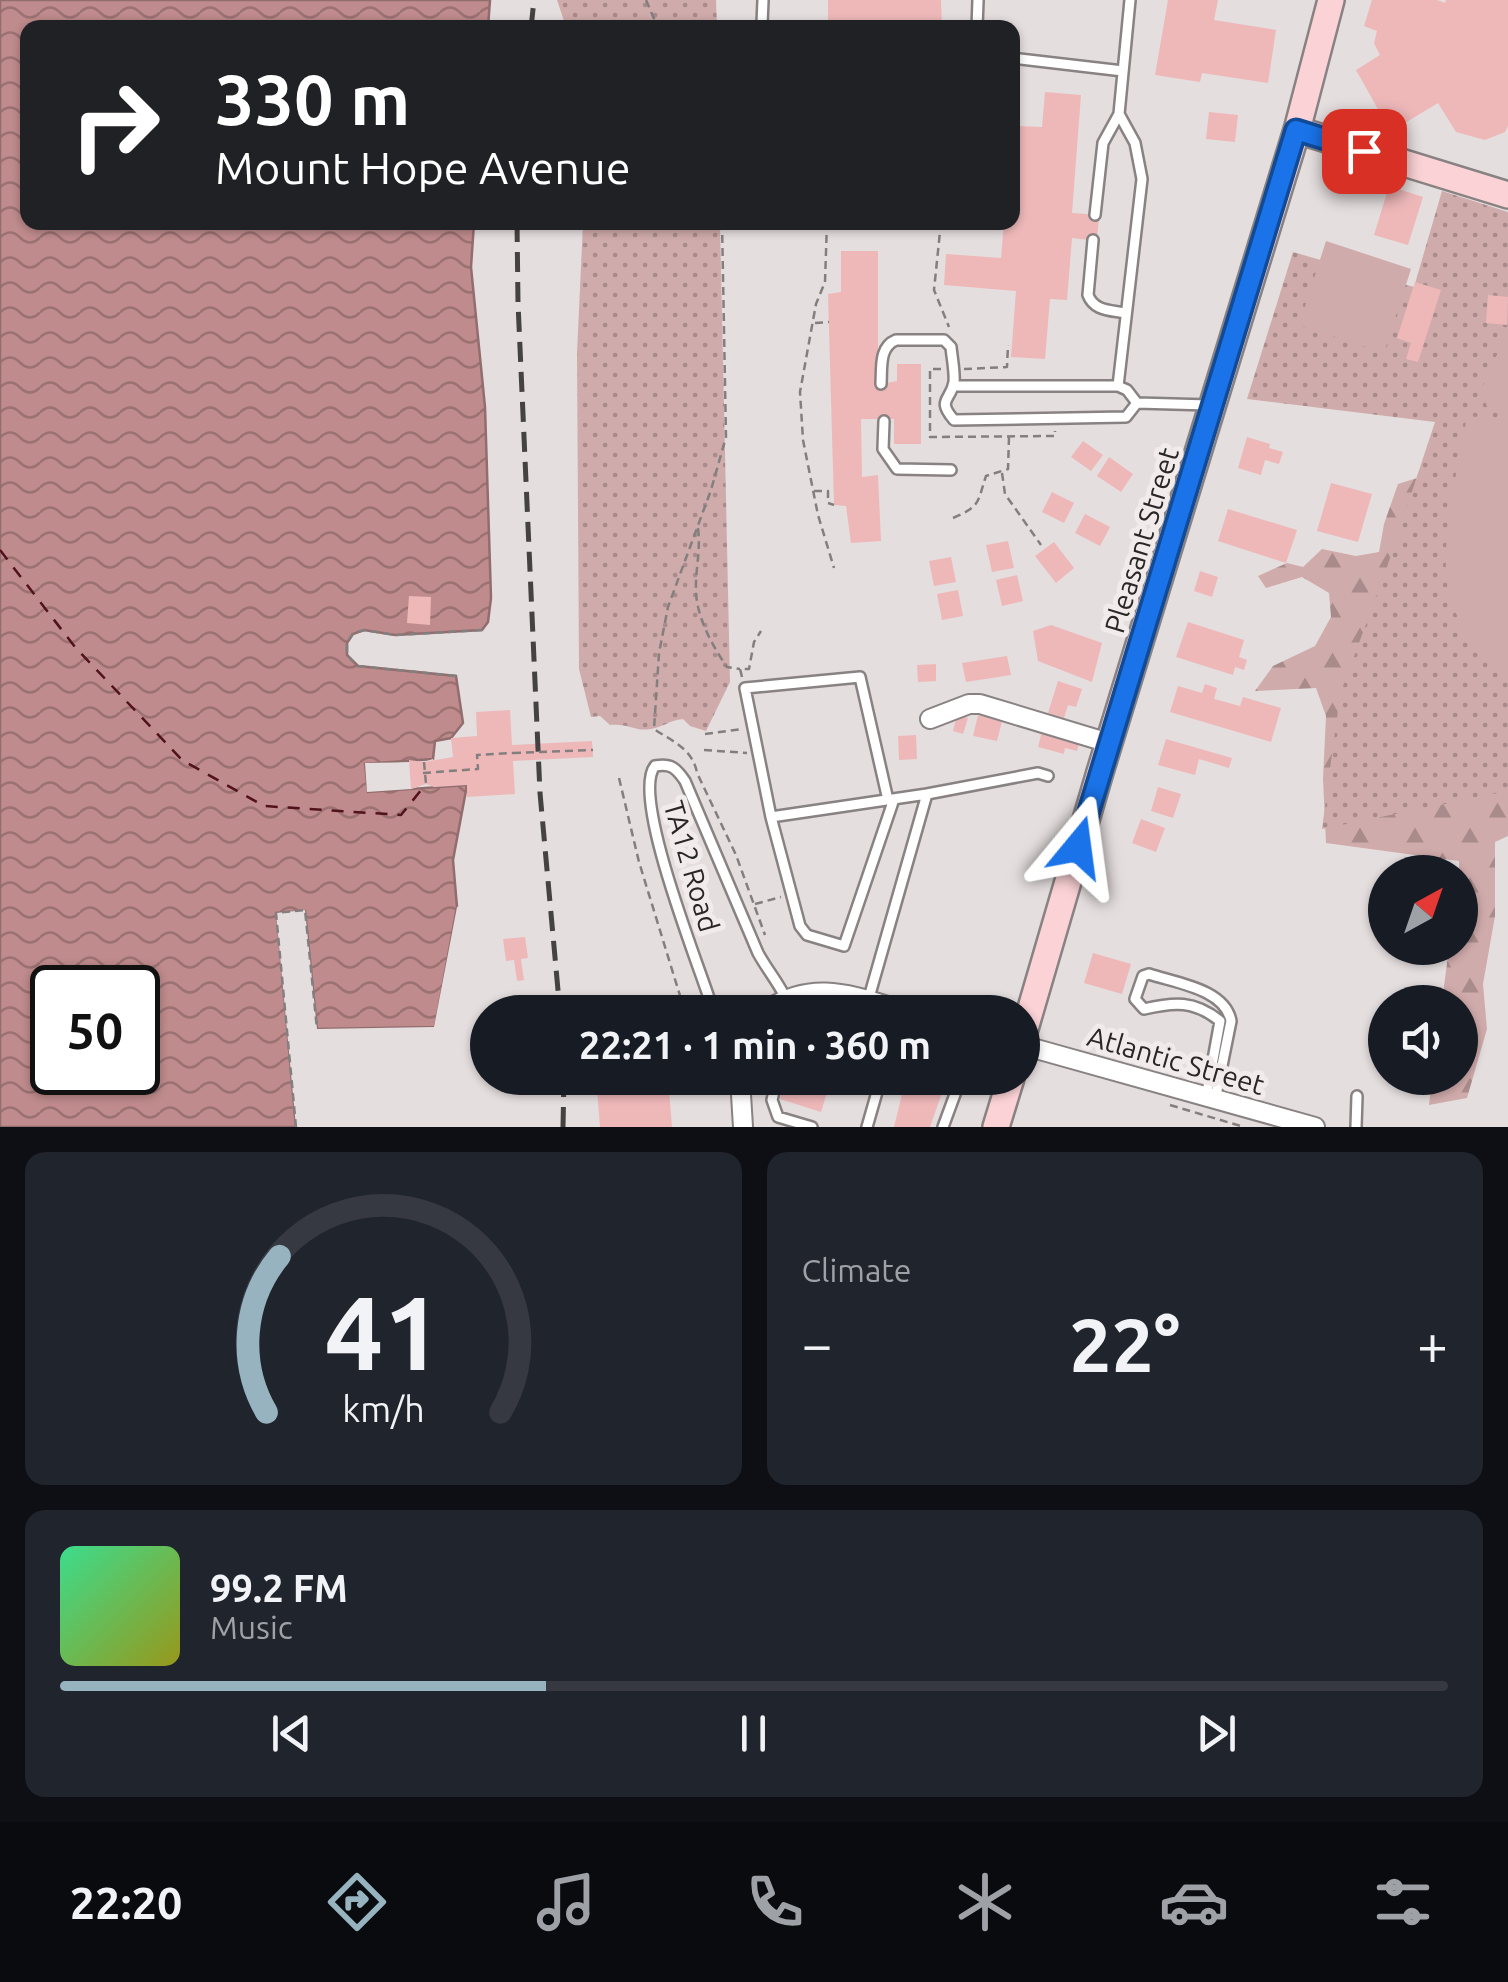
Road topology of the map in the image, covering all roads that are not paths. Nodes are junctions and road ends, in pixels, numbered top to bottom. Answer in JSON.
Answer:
{"nodes":[{"id":1,"x":1130,"y":0,"type":"edge"},
{"id":2,"x":1331,"y":0,"type":"edge"},
{"id":3,"x":1020,"y":59,"type":"edge"},
{"id":4,"x":1123,"y":71,"type":"junction"},
{"id":5,"x":1119,"y":114,"type":"junction"},
{"id":6,"x":1296,"y":130,"type":"junction"},
{"id":7,"x":1508,"y":195,"type":"edge"},
{"id":8,"x":1095,"y":215,"type":"dead end"},
{"id":9,"x":1093,"y":240,"type":"dead end"},
{"id":10,"x":1125,"y":313,"type":"junction"},
{"id":11,"x":882,"y":384,"type":"dead end"},
{"id":12,"x":954,"y":386,"type":"junction"},
{"id":13,"x":1118,"y":386,"type":"junction"},
{"id":14,"x":1137,"y":404,"type":"junction"},
{"id":15,"x":1214,"y":406,"type":"junction"},
{"id":16,"x":884,"y":421,"type":"dead end"},
{"id":17,"x":951,"y":470,"type":"dead end"},
{"id":18,"x":930,"y":718,"type":"dead end"},
{"id":19,"x":1109,"y":743,"type":"junction"},
{"id":20,"x":1048,"y":776,"type":"dead end"},
{"id":21,"x":927,"y":794,"type":"junction"},
{"id":22,"x":891,"y":799,"type":"junction"},
{"id":23,"x":771,"y":817,"type":"junction"},
{"id":24,"x":708,"y":995,"type":"edge"},
{"id":25,"x":783,"y":995,"type":"edge"},
{"id":26,"x":811,"y":995,"type":"edge"},
{"id":27,"x":839,"y":995,"type":"edge"},
{"id":28,"x":870,"y":995,"type":"edge"},
{"id":29,"x":1036,"y":995,"type":"edge"},
{"id":30,"x":1040,"y":1047,"type":"edge"},
{"id":31,"x":741,"y":1095,"type":"edge"},
{"id":32,"x":773,"y":1095,"type":"edge"},
{"id":33,"x":876,"y":1095,"type":"edge"},
{"id":34,"x":955,"y":1095,"type":"edge"},
{"id":35,"x":1006,"y":1095,"type":"edge"},
{"id":36,"x":1357,"y":1096,"type":"dead end"},
{"id":37,"x":1210,"y":1099,"type":"junction"},
{"id":38,"x":743,"y":1127,"type":"edge"},
{"id":39,"x":812,"y":1127,"type":"edge"},
{"id":40,"x":867,"y":1127,"type":"edge"},
{"id":41,"x":943,"y":1127,"type":"edge"},
{"id":42,"x":996,"y":1127,"type":"edge"},
{"id":43,"x":1315,"y":1127,"type":"edge"},
{"id":44,"x":1356,"y":1127,"type":"edge"}],
"edges":[{"from":1,"to":4,"type":"lane"},
{"from":2,"to":6,"type":"main road","name":"Pleasant Street"},
{"from":3,"to":4,"type":"lane"},
{"from":4,"to":5,"type":"lane"},
{"from":5,"to":8,"type":"lane"},
{"from":5,"to":10,"type":"lane"},
{"from":6,"to":7,"type":"main road"},
{"from":6,"to":15,"type":"main road","name":"Pleasant Street"},
{"from":9,"to":10,"type":"lane"},
{"from":10,"to":13,"type":"lane"},
{"from":11,"to":12,"type":"lane"},
{"from":12,"to":13,"type":"lane"},
{"from":12,"to":14,"type":"lane"},
{"from":13,"to":14,"type":"lane"},
{"from":14,"to":15,"type":"lane"},
{"from":15,"to":19,"type":"main road","name":"Pleasant Street"},
{"from":16,"to":17,"type":"lane"},
{"from":18,"to":19,"type":"street"},
{"from":19,"to":29,"type":"main road","name":"Pleasant Street"},
{"from":20,"to":21,"type":"lane"},
{"from":21,"to":22,"type":"lane"},
{"from":21,"to":28,"type":"lane"},
{"from":22,"to":23,"type":"lane"},
{"from":22,"to":23,"type":"lane"},
{"from":22,"to":23,"type":"lane"},
{"from":24,"to":25,"type":"lane","name":"TA12 Road"},
{"from":26,"to":27,"type":"street"},
{"from":30,"to":37,"type":"street","name":"Atlantic Street"},
{"from":31,"to":38,"type":"street"},
{"from":32,"to":39,"type":"lane"},
{"from":33,"to":40,"type":"lane"},
{"from":34,"to":41,"type":"lane"},
{"from":35,"to":42,"type":"main road"},
{"from":36,"to":44,"type":"lane"},
{"from":37,"to":37,"type":"lane"},
{"from":37,"to":43,"type":"street","name":"Atlantic Street"}]}
